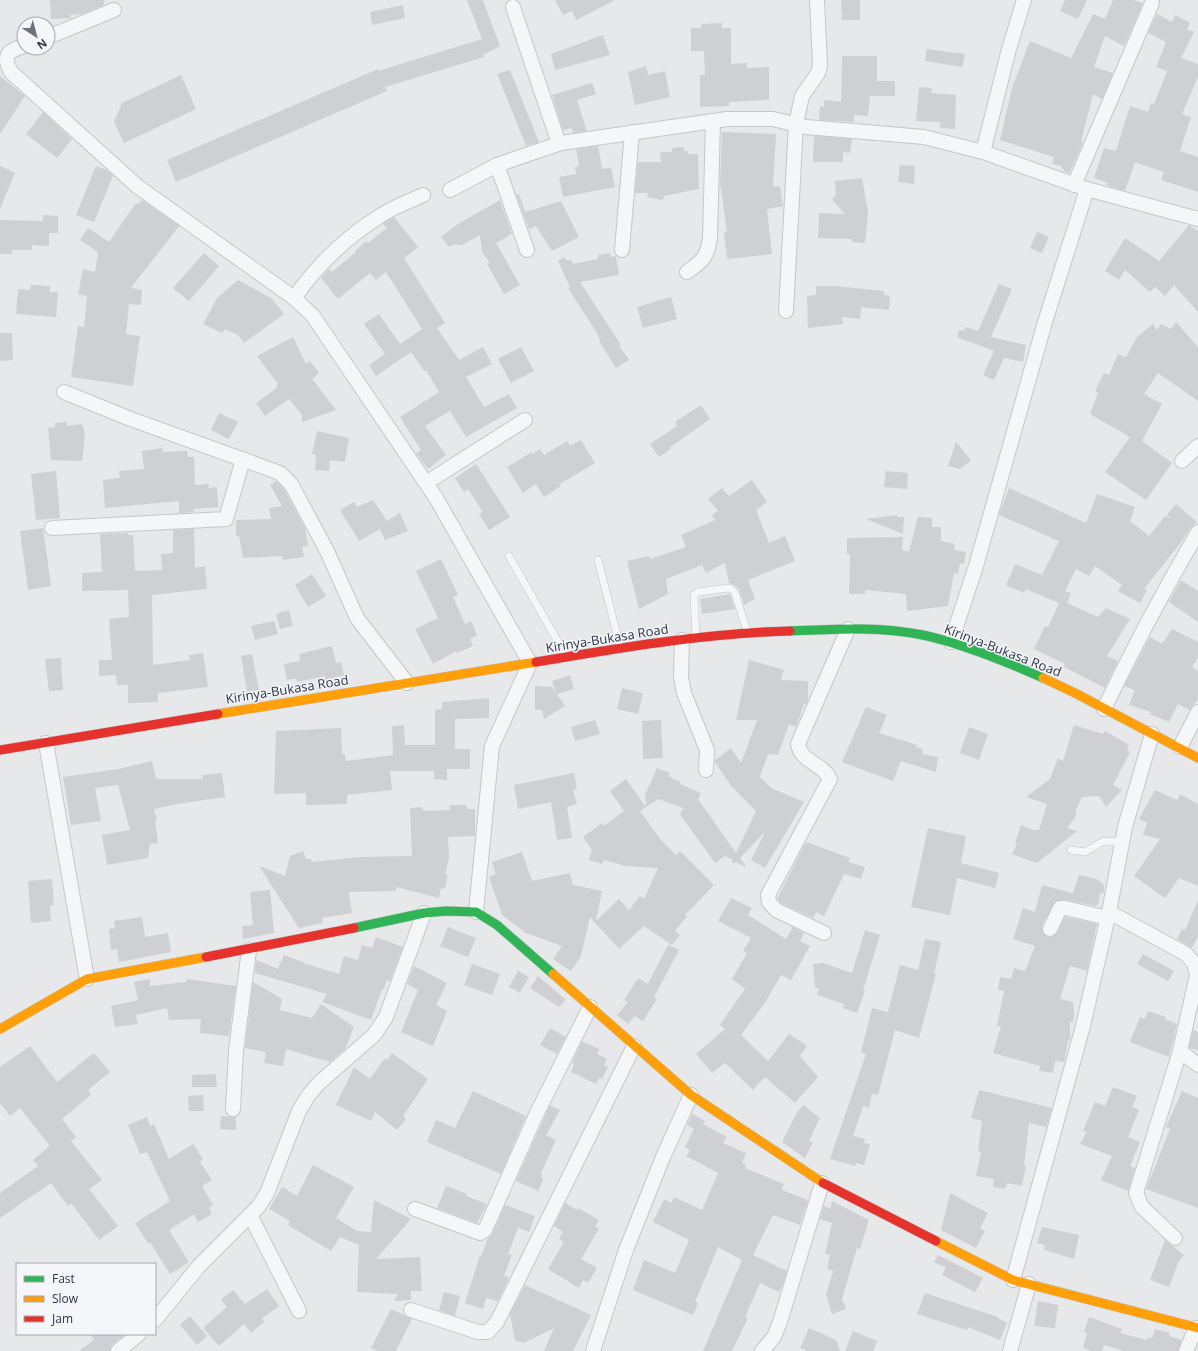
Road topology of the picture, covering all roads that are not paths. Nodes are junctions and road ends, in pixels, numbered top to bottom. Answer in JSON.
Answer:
{"nodes":[{"id":1,"x":817,"y":0,"type":"edge"},
{"id":2,"x":1024,"y":0,"type":"edge"},
{"id":3,"x":1152,"y":3,"type":"dead end"},
{"id":4,"x":513,"y":7,"type":"dead end"},
{"id":5,"x":114,"y":10,"type":"dead end"},
{"id":6,"x":56,"y":34,"type":"edge"},
{"id":7,"x":16,"y":49,"type":"edge"},
{"id":8,"x":713,"y":121,"type":"junction"},
{"id":9,"x":796,"y":124,"type":"junction"},
{"id":10,"x":632,"y":132,"type":"junction"},
{"id":11,"x":561,"y":143,"type":"junction"},
{"id":12,"x":983,"y":152,"type":"junction"},
{"id":13,"x":497,"y":165,"type":"junction"},
{"id":14,"x":1080,"y":187,"type":"junction"},
{"id":15,"x":450,"y":190,"type":"dead end"},
{"id":16,"x":424,"y":195,"type":"dead end"},
{"id":17,"x":1198,"y":219,"type":"edge"},
{"id":18,"x":527,"y":250,"type":"dead end"},
{"id":19,"x":622,"y":250,"type":"dead end"},
{"id":20,"x":687,"y":272,"type":"dead end"},
{"id":21,"x":294,"y":298,"type":"junction"},
{"id":22,"x":786,"y":311,"type":"dead end"},
{"id":23,"x":64,"y":392,"type":"dead end"},
{"id":24,"x":525,"y":420,"type":"dead end"},
{"id":25,"x":1198,"y":446,"type":"edge"},
{"id":26,"x":243,"y":459,"type":"junction"},
{"id":27,"x":1182,"y":461,"type":"dead end"},
{"id":28,"x":426,"y":483,"type":"junction"},
{"id":29,"x":52,"y":528,"type":"dead end"},
{"id":30,"x":1198,"y":532,"type":"edge"},
{"id":31,"x":509,"y":556,"type":"dead end"},
{"id":32,"x":598,"y":560,"type":"dead end"},
{"id":33,"x":848,"y":629,"type":"junction"},
{"id":34,"x":748,"y":632,"type":"junction"},
{"id":35,"x":689,"y":639,"type":"junction"},
{"id":36,"x":951,"y":642,"type":"junction"},
{"id":37,"x":620,"y":648,"type":"junction"},
{"id":38,"x":568,"y":657,"type":"junction"},
{"id":39,"x":530,"y":663,"type":"junction"},
{"id":40,"x":407,"y":682,"type":"junction"},
{"id":41,"x":1104,"y":709,"type":"junction"},
{"id":42,"x":1198,"y":712,"type":"edge"},
{"id":43,"x":1152,"y":734,"type":"junction"},
{"id":44,"x":46,"y":743,"type":"junction"},
{"id":45,"x":1180,"y":747,"type":"junction"},
{"id":46,"x":0,"y":750,"type":"edge"},
{"id":47,"x":1198,"y":758,"type":"edge"},
{"id":48,"x":706,"y":770,"type":"dead end"},
{"id":49,"x":1122,"y":842,"type":"junction"},
{"id":50,"x":1071,"y":850,"type":"dead end"},
{"id":51,"x":476,"y":912,"type":"junction"},
{"id":52,"x":424,"y":913,"type":"junction"},
{"id":53,"x":1109,"y":915,"type":"junction"},
{"id":54,"x":1050,"y":928,"type":"dead end"},
{"id":55,"x":824,"y":933,"type":"dead end"},
{"id":56,"x":249,"y":950,"type":"junction"},
{"id":57,"x":87,"y":979,"type":"junction"},
{"id":58,"x":590,"y":1007,"type":"junction"},
{"id":59,"x":0,"y":1029,"type":"edge"},
{"id":60,"x":634,"y":1046,"type":"junction"},
{"id":61,"x":1180,"y":1051,"type":"junction"},
{"id":62,"x":1198,"y":1065,"type":"edge"},
{"id":63,"x":691,"y":1096,"type":"junction"},
{"id":64,"x":233,"y":1109,"type":"dead end"},
{"id":65,"x":822,"y":1183,"type":"junction"},
{"id":66,"x":415,"y":1209,"type":"dead end"},
{"id":67,"x":250,"y":1215,"type":"junction"},
{"id":68,"x":1175,"y":1238,"type":"dead end"},
{"id":69,"x":1013,"y":1280,"type":"junction"},
{"id":70,"x":1029,"y":1284,"type":"junction"},
{"id":71,"x":411,"y":1310,"type":"dead end"},
{"id":72,"x":299,"y":1311,"type":"dead end"},
{"id":73,"x":156,"y":1319,"type":"edge"},
{"id":74,"x":1197,"y":1328,"type":"edge"},
{"id":75,"x":138,"y":1335,"type":"edge"},
{"id":76,"x":118,"y":1351,"type":"edge"},
{"id":77,"x":593,"y":1351,"type":"edge"},
{"id":78,"x":762,"y":1351,"type":"edge"},
{"id":79,"x":1010,"y":1351,"type":"edge"},
{"id":80,"x":1186,"y":1351,"type":"edge"}],
"edges":[{"from":1,"to":9,"type":"street"},
{"from":2,"to":12,"type":"street"},
{"from":3,"to":14,"type":"street"},
{"from":4,"to":11,"type":"street"},
{"from":5,"to":6,"type":"street"},
{"from":7,"to":21,"type":"street"},
{"from":8,"to":9,"type":"street"},
{"from":8,"to":10,"type":"street"},
{"from":8,"to":20,"type":"street"},
{"from":9,"to":12,"type":"street"},
{"from":9,"to":22,"type":"street"},
{"from":10,"to":11,"type":"street"},
{"from":10,"to":19,"type":"street"},
{"from":11,"to":13,"type":"street"},
{"from":12,"to":14,"type":"street"},
{"from":13,"to":15,"type":"street"},
{"from":13,"to":18,"type":"street"},
{"from":14,"to":17,"type":"street"},
{"from":14,"to":36,"type":"street"},
{"from":16,"to":21,"type":"street"},
{"from":21,"to":28,"type":"street"},
{"from":23,"to":26,"type":"street"},
{"from":24,"to":28,"type":"street"},
{"from":25,"to":27,"type":"street"},
{"from":26,"to":29,"type":"street"},
{"from":26,"to":40,"type":"street"},
{"from":28,"to":39,"type":"street"},
{"from":30,"to":41,"type":"street"},
{"from":31,"to":38,"type":"lane"},
{"from":32,"to":37,"type":"lane"},
{"from":33,"to":34,"type":"street","name":"Kirinya-Bukasa Road"},
{"from":33,"to":36,"type":"street","name":"Kirinya-Bukasa Road"},
{"from":33,"to":55,"type":"street"},
{"from":34,"to":35,"type":"street","name":"Kirinya-Bukasa Road"},
{"from":34,"to":35,"type":"lane"},
{"from":35,"to":37,"type":"street","name":"Kirinya-Bukasa Road"},
{"from":35,"to":48,"type":"street"},
{"from":36,"to":41,"type":"street","name":"Kirinya-Bukasa Road"},
{"from":37,"to":38,"type":"street","name":"Kirinya-Bukasa Road"},
{"from":38,"to":39,"type":"street","name":"Kirinya-Bukasa Road"},
{"from":39,"to":40,"type":"street","name":"Kirinya-Bukasa Road"},
{"from":39,"to":51,"type":"street"},
{"from":40,"to":44,"type":"street","name":"Kirinya-Bukasa Road"},
{"from":41,"to":43,"type":"street","name":"Kirinya-Bukasa Road"},
{"from":42,"to":45,"type":"street"},
{"from":43,"to":45,"type":"street","name":"Kirinya-Bukasa Road"},
{"from":43,"to":49,"type":"street"},
{"from":44,"to":46,"type":"street","name":"Kirinya-Bukasa Road"},
{"from":44,"to":57,"type":"street"},
{"from":45,"to":47,"type":"street","name":"Kirinya-Bukasa Road"},
{"from":49,"to":50,"type":"lane"},
{"from":49,"to":53,"type":"street"},
{"from":51,"to":52,"type":"street"},
{"from":51,"to":58,"type":"street"},
{"from":52,"to":56,"type":"street"},
{"from":52,"to":67,"type":"street"},
{"from":53,"to":54,"type":"street"},
{"from":53,"to":61,"type":"street"},
{"from":53,"to":69,"type":"street"},
{"from":56,"to":57,"type":"street"},
{"from":56,"to":64,"type":"street"},
{"from":57,"to":59,"type":"street"},
{"from":58,"to":60,"type":"street"},
{"from":58,"to":66,"type":"street"},
{"from":60,"to":63,"type":"street"},
{"from":60,"to":71,"type":"street"},
{"from":61,"to":62,"type":"street"},
{"from":61,"to":68,"type":"street"},
{"from":63,"to":65,"type":"street"},
{"from":63,"to":77,"type":"street"},
{"from":65,"to":69,"type":"street"},
{"from":65,"to":78,"type":"street"},
{"from":67,"to":72,"type":"street"},
{"from":67,"to":73,"type":"street"},
{"from":69,"to":70,"type":"street"},
{"from":70,"to":74,"type":"street"},
{"from":70,"to":79,"type":"street"},
{"from":74,"to":80,"type":"street"},
{"from":75,"to":76,"type":"street"}]}
